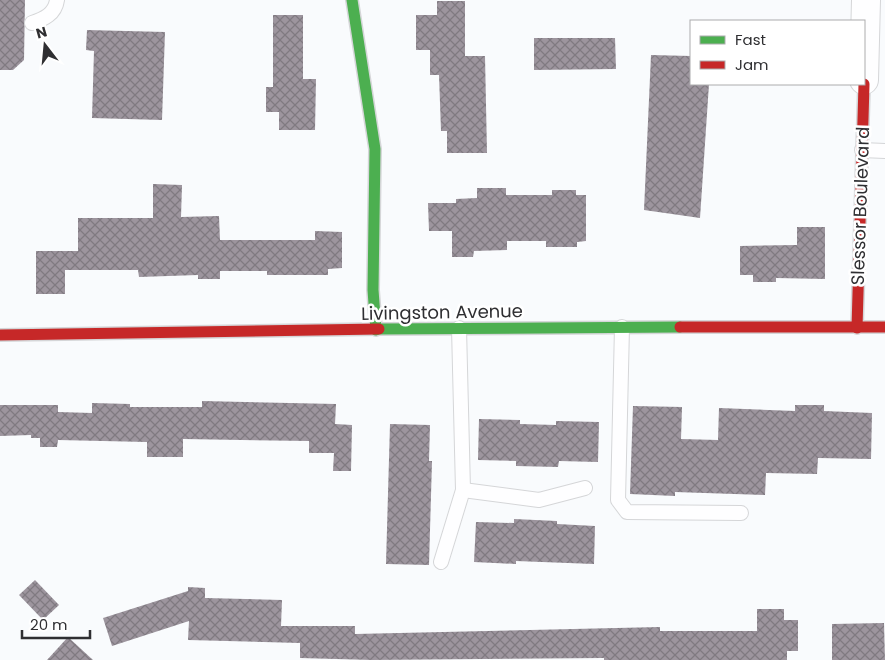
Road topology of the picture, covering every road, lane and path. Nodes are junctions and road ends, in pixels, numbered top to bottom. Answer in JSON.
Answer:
{"nodes":[{"id":1,"x":57,"y":0,"type":"edge"},
{"id":2,"x":352,"y":0,"type":"edge"},
{"id":3,"x":866,"y":0,"type":"edge"},
{"id":4,"x":32,"y":23,"type":"dead end"},
{"id":5,"x":865,"y":40,"type":"edge"},
{"id":6,"x":864,"y":85,"type":"edge"},
{"id":7,"x":862,"y":150,"type":"junction"},
{"id":8,"x":885,"y":151,"type":"edge"},
{"id":9,"x":622,"y":327,"type":"junction"},
{"id":10,"x":885,"y":327,"type":"edge"},
{"id":11,"x":459,"y":328,"type":"junction"},
{"id":12,"x":857,"y":328,"type":"junction"},
{"id":13,"x":376,"y":330,"type":"junction"},
{"id":14,"x":0,"y":335,"type":"edge"},
{"id":15,"x":585,"y":488,"type":"dead end"},
{"id":16,"x":463,"y":490,"type":"junction"},
{"id":17,"x":741,"y":513,"type":"dead end"},
{"id":18,"x":441,"y":562,"type":"dead end"}],
"edges":[{"from":1,"to":4,"type":"lane"},
{"from":2,"to":13,"type":"main road"},
{"from":3,"to":5,"type":"street"},
{"from":6,"to":7,"type":"main road","name":"Slessor Boulevard"},
{"from":7,"to":8,"type":"lane"},
{"from":7,"to":12,"type":"main road","name":"Slessor Boulevard"},
{"from":9,"to":11,"type":"main road","name":"Livingston Avenue"},
{"from":9,"to":12,"type":"main road","name":"Livingston Avenue"},
{"from":9,"to":17,"type":"lane"},
{"from":10,"to":12,"type":"main road","name":"Livingston Avenue"},
{"from":11,"to":13,"type":"main road","name":"Livingston Avenue"},
{"from":11,"to":16,"type":"lane"},
{"from":13,"to":14,"type":"main road","name":"Livingston Avenue"},
{"from":15,"to":16,"type":"lane"},
{"from":16,"to":18,"type":"lane"}]}
